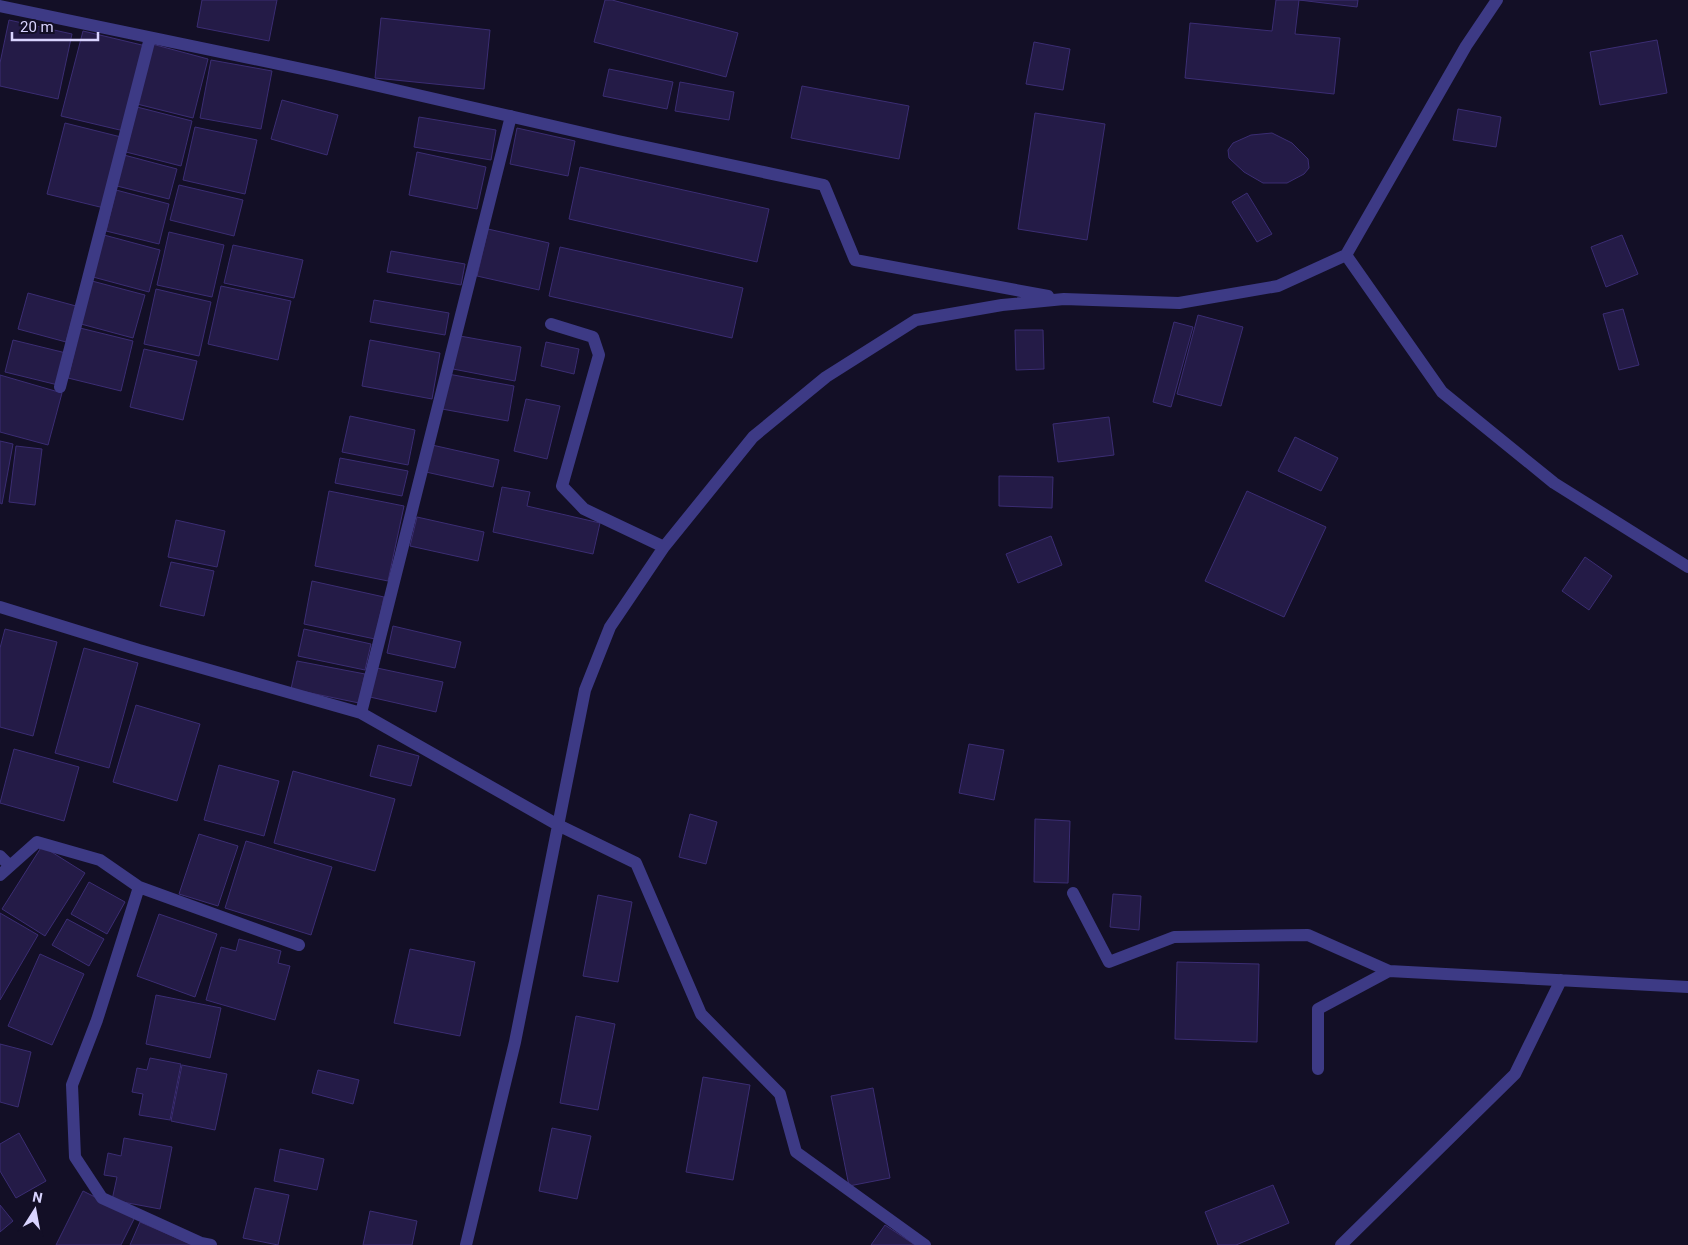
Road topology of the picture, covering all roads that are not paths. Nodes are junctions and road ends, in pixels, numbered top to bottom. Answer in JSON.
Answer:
{"nodes":[{"id":1,"x":1497,"y":0,"type":"edge"},
{"id":2,"x":0,"y":6,"type":"edge"},
{"id":3,"x":150,"y":38,"type":"junction"},
{"id":4,"x":510,"y":116,"type":"junction"},
{"id":5,"x":1346,"y":255,"type":"junction"},
{"id":6,"x":1064,"y":299,"type":"junction"},
{"id":7,"x":551,"y":324,"type":"dead end"},
{"id":8,"x":60,"y":387,"type":"dead end"},
{"id":9,"x":664,"y":547,"type":"junction"},
{"id":10,"x":1688,"y":567,"type":"edge"},
{"id":11,"x":0,"y":607,"type":"edge"},
{"id":12,"x":361,"y":713,"type":"junction"},
{"id":13,"x":558,"y":825,"type":"junction"},
{"id":14,"x":0,"y":856,"type":"edge"},
{"id":15,"x":10,"y":866,"type":"junction"},
{"id":16,"x":0,"y":875,"type":"edge"},
{"id":17,"x":139,"y":887,"type":"junction"},
{"id":18,"x":1073,"y":893,"type":"dead end"},
{"id":19,"x":299,"y":945,"type":"dead end"},
{"id":20,"x":1389,"y":971,"type":"junction"},
{"id":21,"x":1561,"y":980,"type":"junction"},
{"id":22,"x":1688,"y":987,"type":"edge"},
{"id":23,"x":1318,"y":1069,"type":"dead end"},
{"id":24,"x":211,"y":1245,"type":"edge"},
{"id":25,"x":466,"y":1245,"type":"edge"},
{"id":26,"x":925,"y":1245,"type":"edge"},
{"id":27,"x":1341,"y":1245,"type":"edge"}],
"edges":[{"from":1,"to":5,"type":"street"},
{"from":2,"to":3,"type":"street"},
{"from":3,"to":4,"type":"street"},
{"from":3,"to":8,"type":"street"},
{"from":4,"to":6,"type":"street"},
{"from":4,"to":12,"type":"street"},
{"from":5,"to":6,"type":"street"},
{"from":5,"to":10,"type":"street"},
{"from":6,"to":9,"type":"street"},
{"from":7,"to":9,"type":"street"},
{"from":9,"to":13,"type":"street"},
{"from":11,"to":12,"type":"street"},
{"from":12,"to":13,"type":"street"},
{"from":13,"to":25,"type":"street"},
{"from":13,"to":26,"type":"street"},
{"from":14,"to":15,"type":"street"},
{"from":15,"to":16,"type":"street"},
{"from":15,"to":17,"type":"street"},
{"from":17,"to":19,"type":"street"},
{"from":17,"to":24,"type":"street"},
{"from":18,"to":20,"type":"street"},
{"from":20,"to":21,"type":"street"},
{"from":20,"to":23,"type":"street"},
{"from":21,"to":22,"type":"street"},
{"from":21,"to":27,"type":"street"}]}
